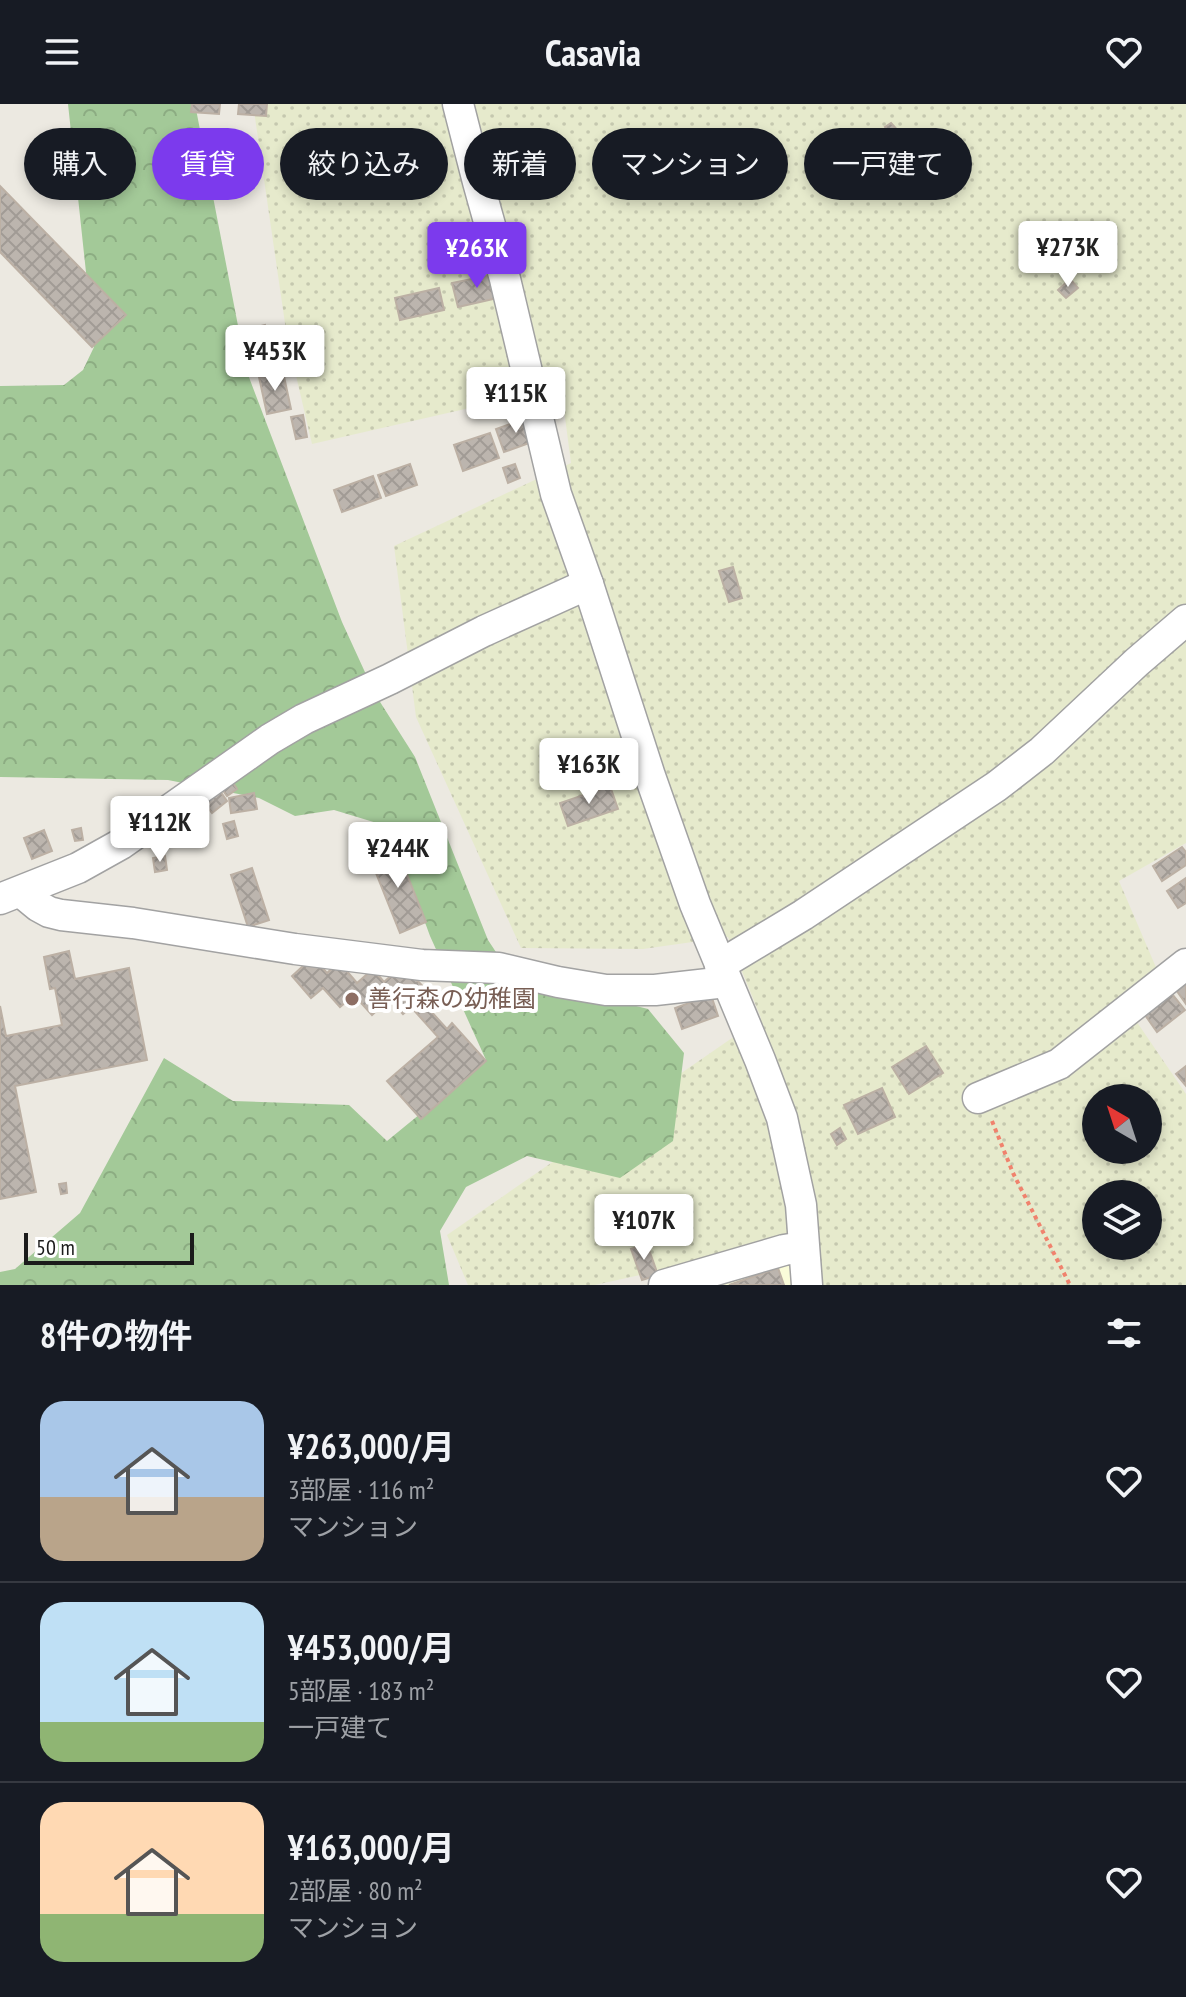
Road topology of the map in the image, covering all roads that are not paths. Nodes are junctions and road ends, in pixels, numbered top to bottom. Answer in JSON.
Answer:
{"nodes":[{"id":1,"x":458,"y":104,"type":"edge"},
{"id":2,"x":588,"y":584,"type":"junction"},
{"id":3,"x":1186,"y":620,"type":"edge"},
{"id":4,"x":10,"y":896,"type":"edge"},
{"id":5,"x":1186,"y":964,"type":"edge"},
{"id":6,"x":723,"y":973,"type":"junction"},
{"id":7,"x":978,"y":1098,"type":"road end"},
{"id":8,"x":803,"y":1247,"type":"junction"},
{"id":9,"x":664,"y":1285,"type":"edge"},
{"id":10,"x":807,"y":1285,"type":"edge"}],
"edges":[{"from":1,"to":2,"type":"street"},
{"from":2,"to":4,"type":"street"},
{"from":2,"to":6,"type":"street"},
{"from":3,"to":6,"type":"street"},
{"from":4,"to":6,"type":"street"},
{"from":5,"to":7,"type":"street"},
{"from":6,"to":8,"type":"street"},
{"from":8,"to":9,"type":"street"},
{"from":8,"to":10,"type":"street"}]}
